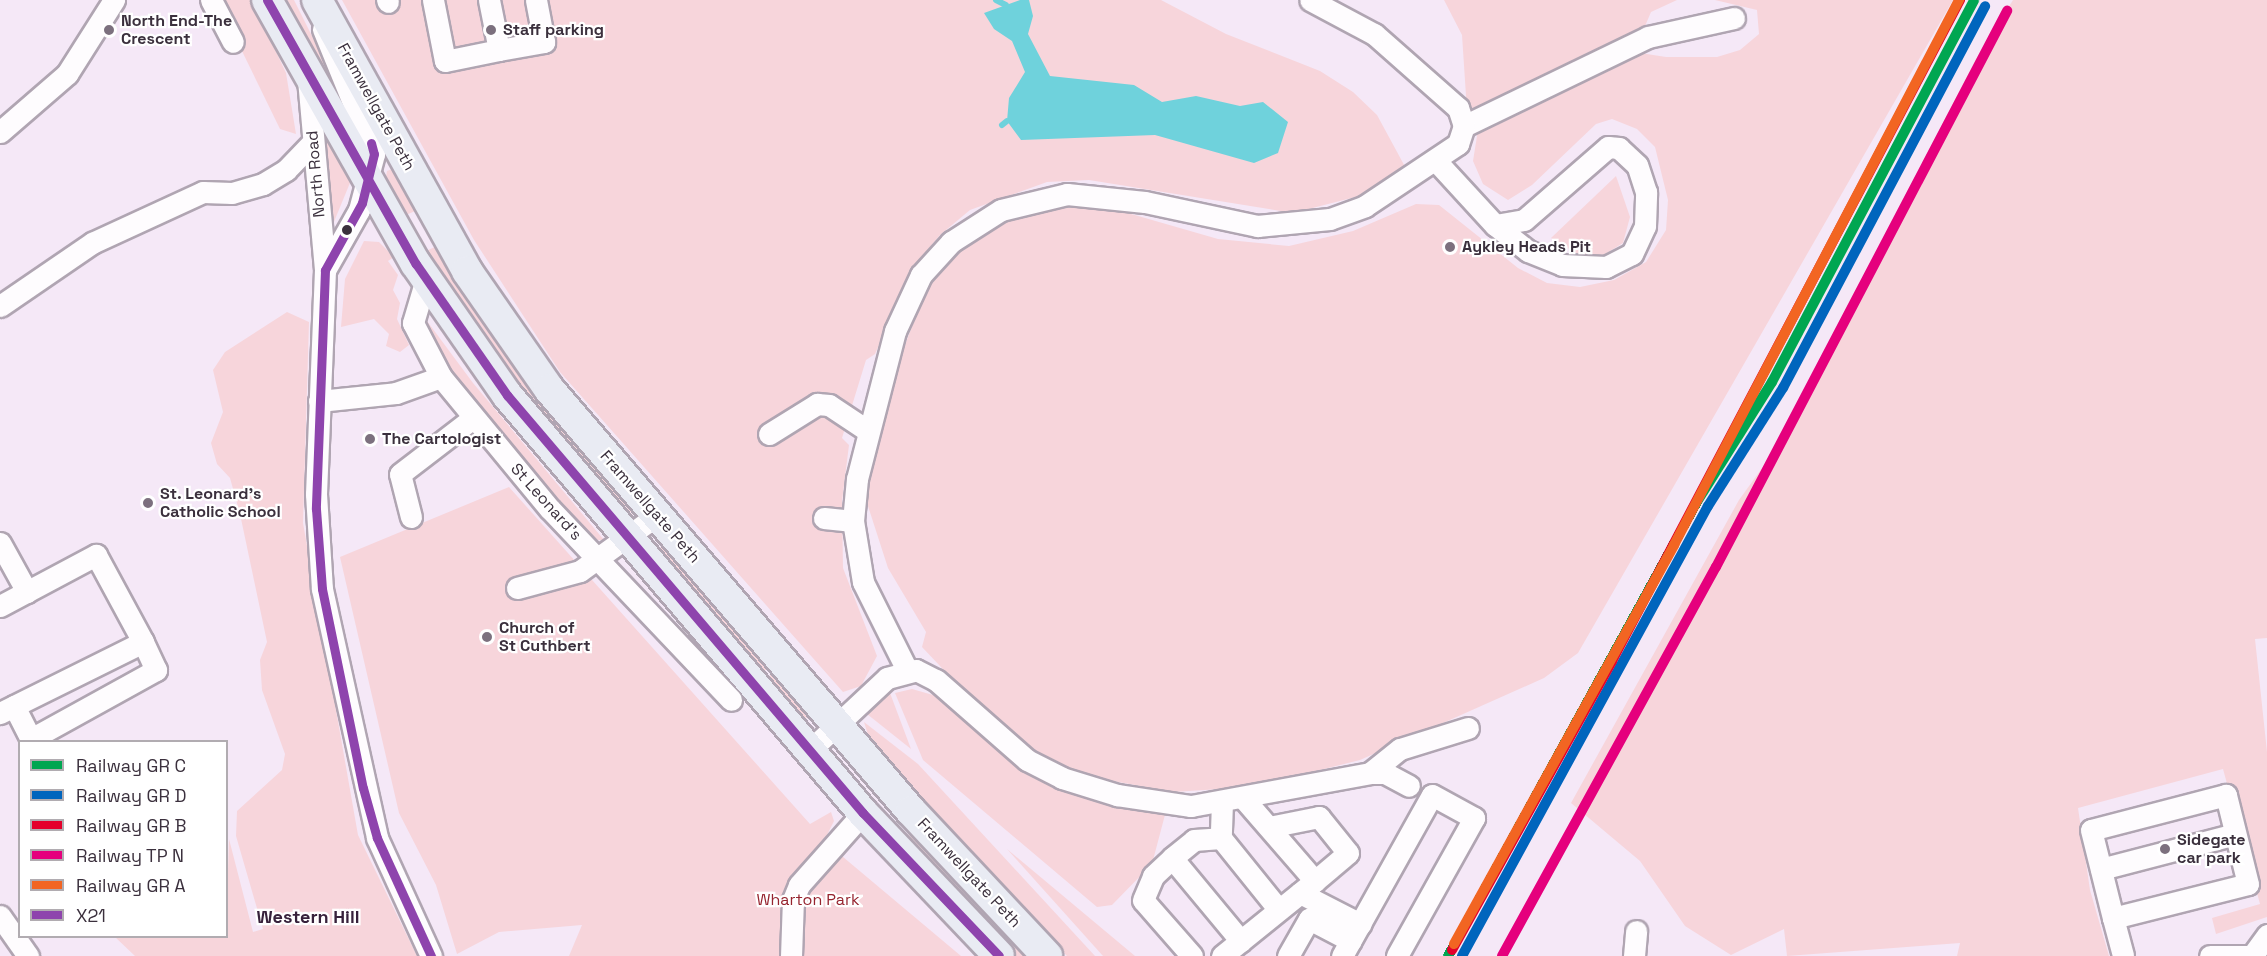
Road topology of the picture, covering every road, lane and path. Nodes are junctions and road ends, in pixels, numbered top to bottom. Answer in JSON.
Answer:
{"nodes":[{"id":1,"x":114,"y":0,"type":"edge"},
{"id":2,"x":211,"y":0,"type":"edge"},
{"id":3,"x":267,"y":0,"type":"edge"},
{"id":4,"x":433,"y":0,"type":"edge"},
{"id":5,"x":489,"y":0,"type":"edge"},
{"id":6,"x":536,"y":0,"type":"edge"},
{"id":7,"x":1310,"y":0,"type":"edge"},
{"id":8,"x":319,"y":4,"type":"edge"},
{"id":9,"x":1734,"y":18,"type":"dead end"},
{"id":10,"x":233,"y":42,"type":"dead end"},
{"id":11,"x":499,"y":51,"type":"junction"},
{"id":12,"x":308,"y":78,"type":"junction"},
{"id":13,"x":1464,"y":126,"type":"junction"},
{"id":14,"x":0,"y":132,"type":"edge"},
{"id":15,"x":312,"y":142,"type":"junction"},
{"id":16,"x":1437,"y":162,"type":"junction"},
{"id":17,"x":368,"y":182,"type":"junction"},
{"id":18,"x":1495,"y":225,"type":"junction"},
{"id":19,"x":325,"y":270,"type":"junction"},
{"id":20,"x":426,"y":279,"type":"junction"},
{"id":21,"x":0,"y":306,"type":"edge"},
{"id":22,"x":441,"y":377,"type":"junction"},
{"id":23,"x":319,"y":401,"type":"junction"},
{"id":24,"x":473,"y":418,"type":"junction"},
{"id":25,"x":868,"y":431,"type":"junction"},
{"id":26,"x":770,"y":434,"type":"dead end"},
{"id":27,"x":657,"y":515,"type":"junction"},
{"id":28,"x":411,"y":517,"type":"dead end"},
{"id":29,"x":824,"y":518,"type":"dead end"},
{"id":30,"x":853,"y":520,"type":"junction"},
{"id":31,"x":627,"y":537,"type":"junction"},
{"id":32,"x":0,"y":543,"type":"edge"},
{"id":33,"x":598,"y":559,"type":"junction"},
{"id":34,"x":517,"y":588,"type":"dead end"},
{"id":35,"x":27,"y":592,"type":"junction"},
{"id":36,"x":684,"y":603,"type":"junction"},
{"id":37,"x":0,"y":606,"type":"edge"},
{"id":38,"x":646,"y":606,"type":"junction"},
{"id":39,"x":143,"y":642,"type":"junction"},
{"id":40,"x":907,"y":670,"type":"junction"},
{"id":41,"x":731,"y":700,"type":"dead end"},
{"id":42,"x":7,"y":710,"type":"edge"},
{"id":43,"x":838,"y":724,"type":"junction"},
{"id":44,"x":1468,"y":728,"type":"dead end"},
{"id":45,"x":809,"y":751,"type":"junction"},
{"id":46,"x":1370,"y":773,"type":"junction"},
{"id":47,"x":1409,"y":786,"type":"dead end"},
{"id":48,"x":1244,"y":799,"type":"junction"},
{"id":49,"x":1222,"y":802,"type":"junction"},
{"id":50,"x":864,"y":813,"type":"junction"},
{"id":51,"x":1269,"y":827,"type":"junction"},
{"id":52,"x":2235,"y":834,"type":"junction"},
{"id":53,"x":1221,"y":838,"type":"junction"},
{"id":54,"x":1172,"y":858,"type":"junction"},
{"id":55,"x":2101,"y":869,"type":"junction"},
{"id":56,"x":1308,"y":887,"type":"junction"},
{"id":57,"x":1279,"y":910,"type":"junction"},
{"id":58,"x":0,"y":916,"type":"edge"},
{"id":59,"x":2113,"y":918,"type":"junction"},
{"id":60,"x":1636,"y":932,"type":"dead end"},
{"id":61,"x":2267,"y":935,"type":"edge"},
{"id":62,"x":1351,"y":940,"type":"edge"},
{"id":63,"x":1241,"y":941,"type":"junction"},
{"id":64,"x":28,"y":956,"type":"edge"},
{"id":65,"x":431,"y":956,"type":"edge"},
{"id":66,"x":791,"y":956,"type":"edge"},
{"id":67,"x":999,"y":956,"type":"edge"},
{"id":68,"x":1047,"y":956,"type":"edge"},
{"id":69,"x":1192,"y":956,"type":"edge"},
{"id":70,"x":1222,"y":956,"type":"edge"},
{"id":71,"x":1288,"y":956,"type":"edge"},
{"id":72,"x":1397,"y":956,"type":"edge"},
{"id":73,"x":1634,"y":956,"type":"edge"},
{"id":74,"x":2123,"y":956,"type":"edge"},
{"id":75,"x":2210,"y":956,"type":"edge"},
{"id":76,"x":2252,"y":956,"type":"edge"}],
"edges":[{"from":1,"to":14,"type":"street"},
{"from":2,"to":10,"type":"street"},
{"from":3,"to":12,"type":"highway"},
{"from":4,"to":11,"type":"street"},
{"from":5,"to":11,"type":"street"},
{"from":6,"to":11,"type":"street"},
{"from":7,"to":13,"type":"street"},
{"from":8,"to":17,"type":"street","name":"North Road"},
{"from":8,"to":27,"type":"highway","name":"Framwellgate Peth"},
{"from":9,"to":13,"type":"street"},
{"from":12,"to":15,"type":"street","name":"North Road"},
{"from":12,"to":17,"type":"highway"},
{"from":13,"to":16,"type":"street"},
{"from":15,"to":19,"type":"street","name":"North Road"},
{"from":15,"to":21,"type":"street"},
{"from":16,"to":18,"type":"street"},
{"from":16,"to":25,"type":"street"},
{"from":17,"to":19,"type":"street","name":"North Road"},
{"from":17,"to":20,"type":"highway"},
{"from":18,"to":18,"type":"street"},
{"from":19,"to":23,"type":"street","name":"North Road"},
{"from":20,"to":22,"type":"street","name":"St Leonard's"},
{"from":20,"to":31,"type":"highway"},
{"from":22,"to":23,"type":"street"},
{"from":22,"to":24,"type":"street","name":"St Leonard's"},
{"from":23,"to":65,"type":"street","name":"North Road"},
{"from":24,"to":28,"type":"street"},
{"from":24,"to":33,"type":"street","name":"St Leonard's"},
{"from":25,"to":26,"type":"street"},
{"from":25,"to":30,"type":"street"},
{"from":27,"to":31,"type":"street"},
{"from":27,"to":43,"type":"highway","name":"Framwellgate Peth"},
{"from":29,"to":30,"type":"street"},
{"from":30,"to":40,"type":"street"},
{"from":31,"to":33,"type":"street"},
{"from":31,"to":36,"type":"highway"},
{"from":32,"to":35,"type":"street"},
{"from":33,"to":34,"type":"street"},
{"from":33,"to":38,"type":"street","name":"St Leonard's"},
{"from":35,"to":37,"type":"street"},
{"from":35,"to":39,"type":"street"},
{"from":36,"to":38,"type":"street"},
{"from":36,"to":45,"type":"highway"},
{"from":38,"to":41,"type":"street","name":"St Leonard's"},
{"from":39,"to":42,"type":"street"},
{"from":39,"to":42,"type":"street"},
{"from":40,"to":43,"type":"street"},
{"from":40,"to":49,"type":"street"},
{"from":43,"to":45,"type":"street"},
{"from":43,"to":68,"type":"highway","name":"Framwellgate Peth"},
{"from":44,"to":46,"type":"street"},
{"from":45,"to":50,"type":"highway"},
{"from":46,"to":47,"type":"street"},
{"from":46,"to":48,"type":"street"},
{"from":48,"to":49,"type":"street"},
{"from":48,"to":51,"type":"street"},
{"from":49,"to":53,"type":"street"},
{"from":50,"to":66,"type":"street"},
{"from":50,"to":67,"type":"highway"},
{"from":51,"to":56,"type":"street"},
{"from":51,"to":56,"type":"street"},
{"from":52,"to":55,"type":"street"},
{"from":52,"to":55,"type":"street"},
{"from":52,"to":59,"type":"street"},
{"from":53,"to":54,"type":"street"},
{"from":53,"to":57,"type":"street"},
{"from":54,"to":63,"type":"street"},
{"from":54,"to":69,"type":"street"},
{"from":55,"to":59,"type":"street"},
{"from":56,"to":57,"type":"street"},
{"from":56,"to":62,"type":"street"},
{"from":57,"to":63,"type":"street"},
{"from":58,"to":64,"type":"street"},
{"from":59,"to":74,"type":"street"},
{"from":60,"to":73,"type":"street"},
{"from":61,"to":76,"type":"street"},
{"from":62,"to":71,"type":"street"},
{"from":62,"to":72,"type":"street"},
{"from":63,"to":70,"type":"street"},
{"from":75,"to":76,"type":"street"}]}
